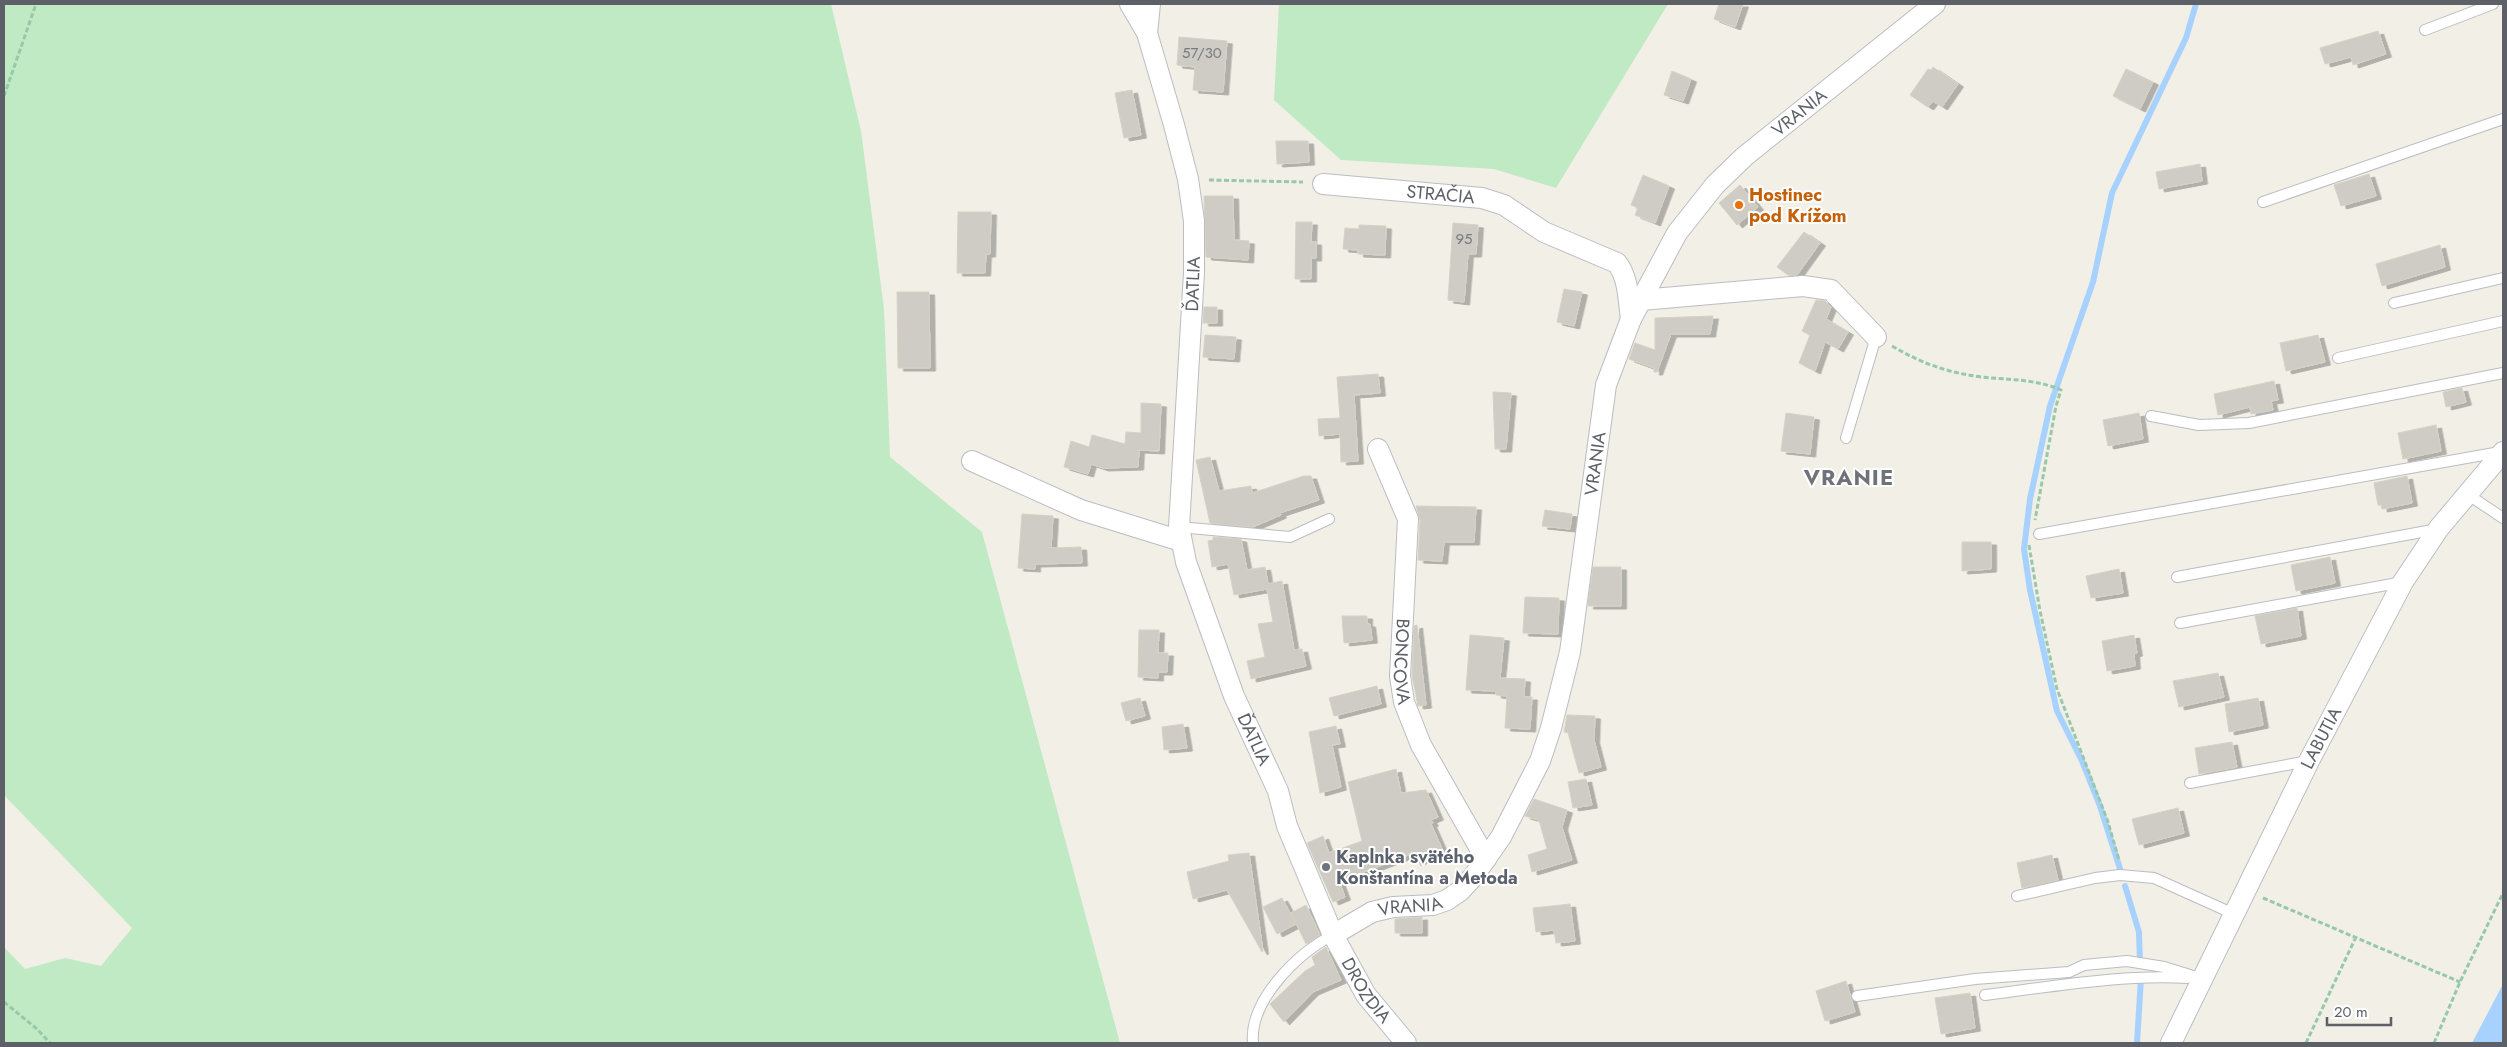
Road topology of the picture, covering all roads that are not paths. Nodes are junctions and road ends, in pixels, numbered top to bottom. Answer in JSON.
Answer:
{"nodes":[{"id":1,"x":1130,"y":4,"type":"edge"},
{"id":2,"x":1150,"y":4,"type":"edge"},
{"id":3,"x":1935,"y":4,"type":"edge"},
{"id":4,"x":2493,"y":4,"type":"edge"},
{"id":5,"x":2425,"y":30,"type":"dead end"},
{"id":6,"x":1147,"y":33,"type":"junction"},
{"id":7,"x":2503,"y":119,"type":"edge"},
{"id":8,"x":1323,"y":184,"type":"road end"},
{"id":9,"x":2263,"y":202,"type":"dead end"},
{"id":10,"x":2503,"y":278,"type":"edge"},
{"id":11,"x":1641,"y":300,"type":"junction"},
{"id":12,"x":2394,"y":303,"type":"dead end"},
{"id":13,"x":1631,"y":319,"type":"junction"},
{"id":14,"x":2503,"y":321,"type":"edge"},
{"id":15,"x":1876,"y":337,"type":"joint"},
{"id":16,"x":2338,"y":358,"type":"dead end"},
{"id":17,"x":2503,"y":373,"type":"edge"},
{"id":18,"x":2151,"y":416,"type":"dead end"},
{"id":19,"x":1846,"y":438,"type":"dead end"},
{"id":20,"x":1378,"y":449,"type":"dead end"},
{"id":21,"x":2503,"y":452,"type":"edge"},
{"id":22,"x":972,"y":461,"type":"dead end"},
{"id":23,"x":2467,"y":494,"type":"junction"},
{"id":24,"x":2503,"y":518,"type":"edge"},
{"id":25,"x":1329,"y":519,"type":"dead end"},
{"id":26,"x":2439,"y":528,"type":"junction"},
{"id":27,"x":1180,"y":534,"type":"junction"},
{"id":28,"x":2035,"y":534,"type":"road end"},
{"id":29,"x":2177,"y":577,"type":"dead end"},
{"id":30,"x":2402,"y":582,"type":"junction"},
{"id":31,"x":2180,"y":623,"type":"dead end"},
{"id":32,"x":2309,"y":761,"type":"junction"},
{"id":33,"x":2190,"y":783,"type":"dead end"},
{"id":34,"x":1486,"y":859,"type":"junction"},
{"id":35,"x":2018,"y":896,"type":"dead end"},
{"id":36,"x":2234,"y":914,"type":"junction"},
{"id":37,"x":1333,"y":935,"type":"junction"},
{"id":38,"x":2203,"y":979,"type":"junction"},
{"id":39,"x":1985,"y":995,"type":"dead end"},
{"id":40,"x":1858,"y":996,"type":"dead end"},
{"id":41,"x":1253,"y":1043,"type":"edge"},
{"id":42,"x":1406,"y":1043,"type":"edge"},
{"id":43,"x":2171,"y":1043,"type":"edge"}],
"edges":[{"from":1,"to":6,"type":"street","name":"ĎATLIA"},
{"from":2,"to":6,"type":"street","name":"ĎATLIA"},
{"from":3,"to":11,"type":"street","name":"VRANIA"},
{"from":4,"to":5,"type":"lane"},
{"from":6,"to":27,"type":"street","name":"ĎATLIA"},
{"from":7,"to":9,"type":"lane"},
{"from":8,"to":13,"type":"street","name":"STRAČIA"},
{"from":10,"to":12,"type":"lane"},
{"from":11,"to":13,"type":"street","name":"VRANIA"},
{"from":11,"to":15,"type":"street"},
{"from":13,"to":34,"type":"street","name":"VRANIA"},
{"from":14,"to":16,"type":"lane"},
{"from":15,"to":19,"type":"lane"},
{"from":17,"to":18,"type":"lane"},
{"from":20,"to":34,"type":"street","name":"BONCOVA"},
{"from":21,"to":23,"type":"street","name":"LABUTIA"},
{"from":21,"to":28,"type":"lane"},
{"from":22,"to":27,"type":"street"},
{"from":23,"to":24,"type":"lane"},
{"from":23,"to":26,"type":"street","name":"LABUTIA"},
{"from":25,"to":27,"type":"lane"},
{"from":26,"to":29,"type":"lane"},
{"from":26,"to":30,"type":"street","name":"LABUTIA"},
{"from":27,"to":37,"type":"street","name":"ĎATLIA"},
{"from":30,"to":31,"type":"lane"},
{"from":30,"to":32,"type":"street","name":"LABUTIA"},
{"from":32,"to":33,"type":"lane"},
{"from":32,"to":36,"type":"street","name":"LABUTIA"},
{"from":34,"to":37,"type":"street","name":"VRANIA"},
{"from":35,"to":36,"type":"lane"},
{"from":36,"to":38,"type":"street","name":"LABUTIA"},
{"from":37,"to":41,"type":"lane"},
{"from":37,"to":42,"type":"street","name":"DROZDIA"},
{"from":38,"to":39,"type":"lane"},
{"from":38,"to":40,"type":"lane"},
{"from":38,"to":43,"type":"street","name":"LABUTIA"}]}
